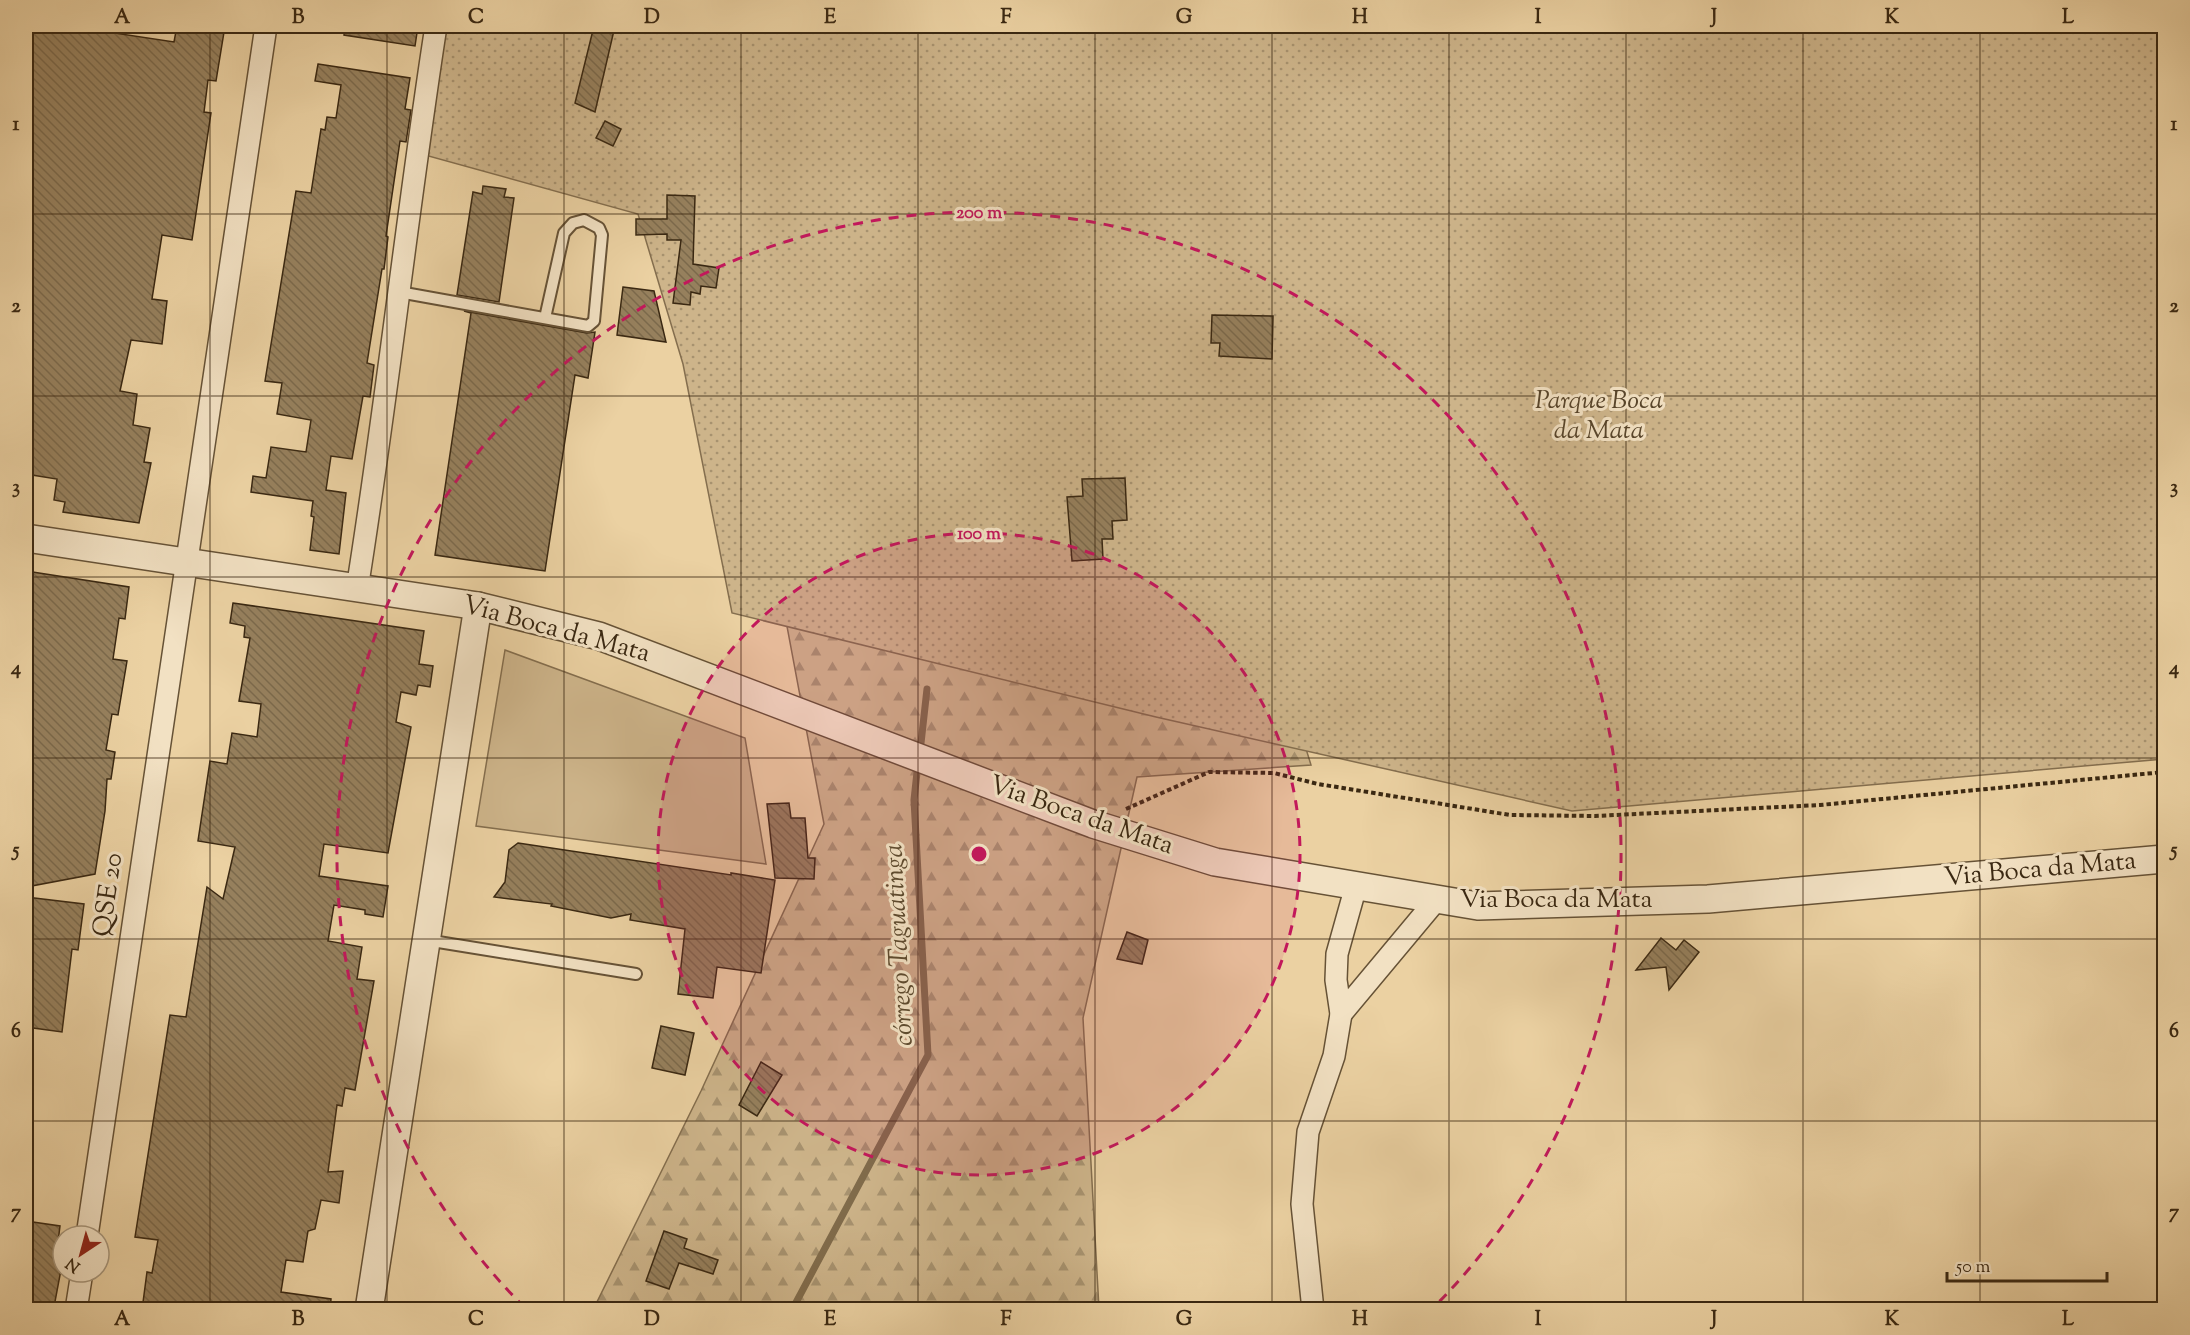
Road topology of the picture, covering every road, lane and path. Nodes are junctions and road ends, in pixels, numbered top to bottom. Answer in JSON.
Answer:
{"nodes":[{"id":1,"x":266,"y":26,"type":"edge"},
{"id":2,"x":436,"y":26,"type":"edge"},
{"id":3,"x":399,"y":291,"type":"junction"},
{"id":4,"x":545,"y":318,"type":"junction"},
{"id":5,"x":26,"y":538,"type":"edge"},
{"id":6,"x":186,"y":563,"type":"junction"},
{"id":7,"x":357,"y":589,"type":"junction"},
{"id":8,"x":478,"y":606,"type":"junction"},
{"id":9,"x":2164,"y":772,"type":"edge"},
{"id":10,"x":1093,"y":824,"type":"junction"},
{"id":11,"x":2164,"y":859,"type":"edge"},
{"id":12,"x":1356,"y":886,"type":"junction"},
{"id":13,"x":1437,"y":899,"type":"junction"},
{"id":14,"x":426,"y":940,"type":"junction"},
{"id":15,"x":636,"y":974,"type":"dead end"},
{"id":16,"x":1341,"y":1014,"type":"junction"},
{"id":17,"x":89,"y":1224,"type":"edge"},
{"id":18,"x":80,"y":1284,"type":"edge"},
{"id":19,"x":76,"y":1310,"type":"edge"},
{"id":20,"x":369,"y":1310,"type":"edge"},
{"id":21,"x":1313,"y":1310,"type":"edge"}],
"edges":[{"from":1,"to":6,"type":"street","name":"QSE 20"},
{"from":2,"to":3,"type":"street"},
{"from":3,"to":4,"type":"lane"},
{"from":3,"to":7,"type":"street"},
{"from":4,"to":4,"type":"lane"},
{"from":5,"to":6,"type":"street","name":"Via Boca da Mata"},
{"from":6,"to":7,"type":"street","name":"Via Boca da Mata"},
{"from":6,"to":17,"type":"street","name":"QSE 20"},
{"from":7,"to":8,"type":"street","name":"Via Boca da Mata"},
{"from":8,"to":10,"type":"street","name":"Via Boca da Mata"},
{"from":8,"to":14,"type":"street"},
{"from":9,"to":10,"type":"path"},
{"from":10,"to":12,"type":"street","name":"Via Boca da Mata"},
{"from":11,"to":13,"type":"street","name":"Via Boca da Mata"},
{"from":12,"to":13,"type":"street","name":"Via Boca da Mata"},
{"from":12,"to":16,"type":"street"},
{"from":13,"to":16,"type":"street"},
{"from":14,"to":15,"type":"lane"},
{"from":14,"to":20,"type":"street"},
{"from":16,"to":21,"type":"street"},
{"from":18,"to":19,"type":"street"}]}
